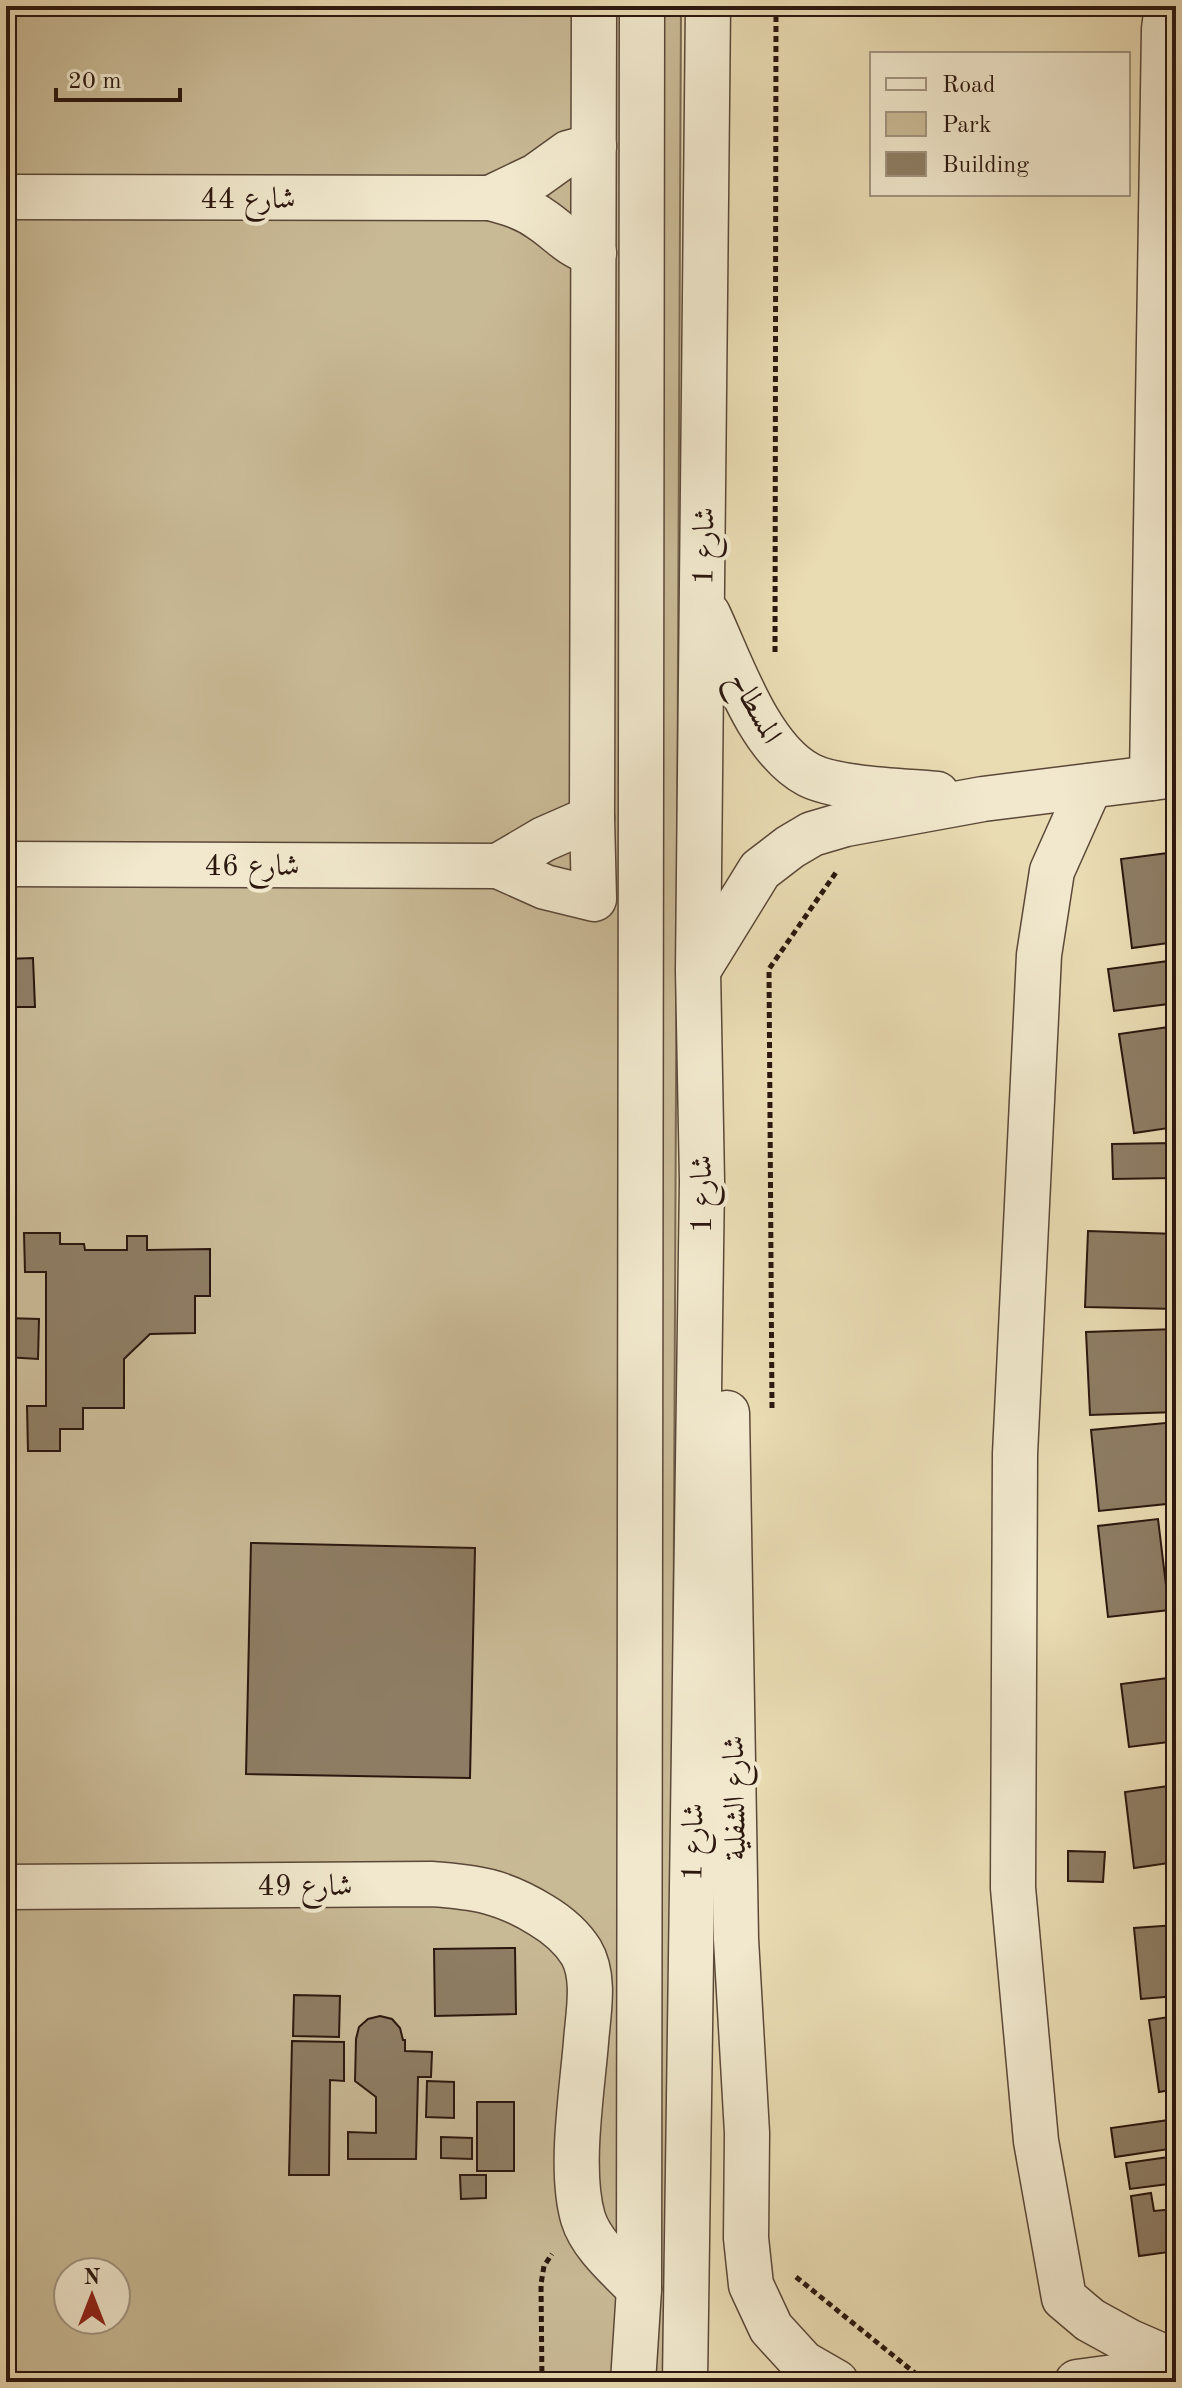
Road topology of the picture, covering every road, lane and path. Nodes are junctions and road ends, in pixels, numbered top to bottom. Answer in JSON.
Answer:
{"nodes":[{"id":1,"x":594,"y":6,"type":"edge"},
{"id":2,"x":642,"y":6,"type":"edge"},
{"id":3,"x":708,"y":6,"type":"edge"},
{"id":4,"x":776,"y":6,"type":"edge"},
{"id":5,"x":1167,"y":6,"type":"edge"},
{"id":6,"x":594,"y":146,"type":"junction"},
{"id":7,"x":6,"y":197,"type":"edge"},
{"id":8,"x":490,"y":198,"type":"junction"},
{"id":9,"x":594,"y":253,"type":"junction"},
{"id":10,"x":702,"y":600,"type":"junction"},
{"id":11,"x":776,"y":664,"type":"dead end"},
{"id":12,"x":1164,"y":777,"type":"edge"},
{"id":13,"x":1090,"y":786,"type":"junction"},
{"id":14,"x":983,"y":799,"type":"junction"},
{"id":15,"x":592,"y":818,"type":"junction"},
{"id":16,"x":846,"y":824,"type":"junction"},
{"id":17,"x":6,"y":864,"type":"edge"},
{"id":18,"x":498,"y":866,"type":"junction"},
{"id":19,"x":698,"y":970,"type":"junction"},
{"id":20,"x":702,"y":1181,"type":"junction"},
{"id":21,"x":772,"y":1416,"type":"dead end"},
{"id":22,"x":6,"y":1887,"type":"edge"},
{"id":23,"x":583,"y":2220,"type":"junction"},
{"id":24,"x":789,"y":2271,"type":"dead end"},
{"id":25,"x":639,"y":2289,"type":"junction"},
{"id":26,"x":1160,"y":2370,"type":"edge"},
{"id":27,"x":542,"y":2382,"type":"edge"},
{"id":28,"x":633,"y":2382,"type":"edge"},
{"id":29,"x":685,"y":2382,"type":"edge"},
{"id":30,"x":836,"y":2382,"type":"edge"},
{"id":31,"x":926,"y":2382,"type":"edge"},
{"id":32,"x":1077,"y":2382,"type":"edge"}],
"edges":[{"from":1,"to":6,"type":"street"},
{"from":2,"to":25,"type":"street","name":"شارع 1"},
{"from":3,"to":10,"type":"street","name":"شارع 1"},
{"from":4,"to":11,"type":"path"},
{"from":5,"to":12,"type":"street","name":"المسطاح"},
{"from":6,"to":8,"type":"street","name":"شارع 44"},
{"from":6,"to":9,"type":"street"},
{"from":7,"to":8,"type":"street","name":"شارع 44"},
{"from":8,"to":9,"type":"street","name":"شارع 44"},
{"from":9,"to":15,"type":"street"},
{"from":10,"to":14,"type":"street","name":"المسطاح"},
{"from":10,"to":19,"type":"street","name":"شارع 1"},
{"from":12,"to":13,"type":"street","name":"المسطاح"},
{"from":13,"to":14,"type":"street","name":"المسطاح"},
{"from":13,"to":26,"type":"street"},
{"from":14,"to":16,"type":"street","name":"المسطاح"},
{"from":15,"to":18,"type":"street"},
{"from":15,"to":18,"type":"street","name":"شارع 46"},
{"from":16,"to":19,"type":"street","name":"المسطاح"},
{"from":16,"to":21,"type":"path"},
{"from":17,"to":18,"type":"street","name":"شارع 46"},
{"from":19,"to":20,"type":"street","name":"شارع 1"},
{"from":20,"to":29,"type":"street","name":"شارع 1"},
{"from":20,"to":30,"type":"street","name":"شارع الشفلية"},
{"from":22,"to":23,"type":"street","name":"شارع 49"},
{"from":23,"to":25,"type":"street"},
{"from":23,"to":27,"type":"path"},
{"from":24,"to":31,"type":"path"},
{"from":25,"to":28,"type":"street","name":"شارع 1"},
{"from":26,"to":32,"type":"street"}]}
